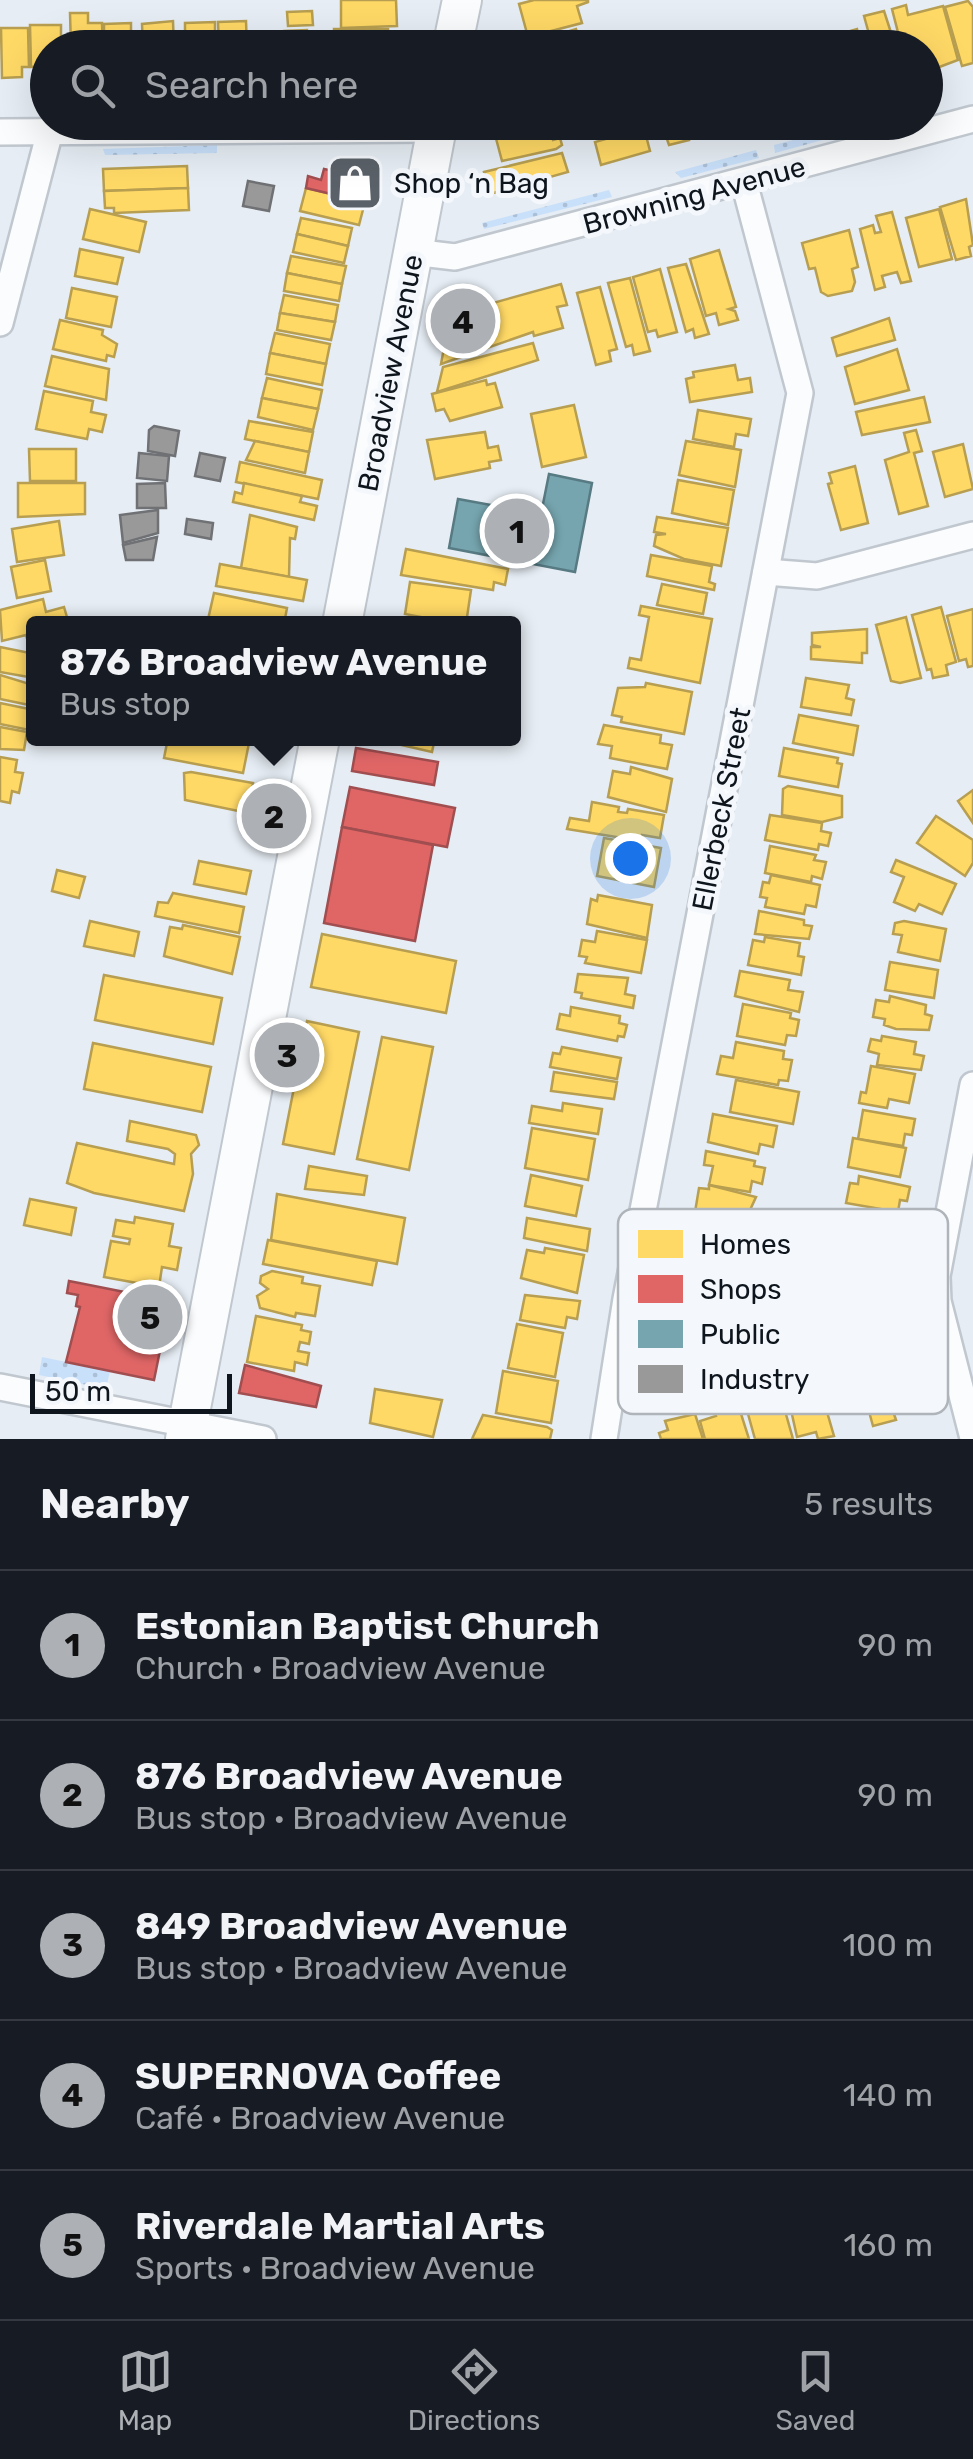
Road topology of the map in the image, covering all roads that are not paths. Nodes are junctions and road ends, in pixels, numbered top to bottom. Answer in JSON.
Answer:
{"nodes":[{"id":1,"x":462,"y":0,"type":"edge"},
{"id":2,"x":456,"y":30,"type":"edge"},
{"id":3,"x":973,"y":119,"type":"edge"},
{"id":4,"x":943,"y":127,"type":"edge"},
{"id":5,"x":0,"y":132,"type":"edge"},
{"id":6,"x":30,"y":132,"type":"edge"},
{"id":7,"x":48,"y":140,"type":"edge"},
{"id":8,"x":434,"y":140,"type":"edge"},
{"id":9,"x":897,"y":140,"type":"edge"},
{"id":10,"x":744,"y":182,"type":"junction"},
{"id":11,"x":413,"y":252,"type":"junction"},
{"id":12,"x":0,"y":323,"type":"edge"},
{"id":13,"x":973,"y":535,"type":"edge"},
{"id":14,"x":766,"y":572,"type":"junction"},
{"id":15,"x":344,"y":616,"type":"edge"},
{"id":16,"x":318,"y":746,"type":"edge"},
{"id":17,"x":973,"y":1085,"type":"edge"},
{"id":18,"x":643,"y":1209,"type":"edge"},
{"id":19,"x":948,"y":1218,"type":"edge"},
{"id":20,"x":948,"y":1340,"type":"edge"},
{"id":21,"x":618,"y":1341,"type":"edge"},
{"id":22,"x":0,"y":1388,"type":"edge"},
{"id":23,"x":186,"y":1432,"type":"edge"},
{"id":24,"x":973,"y":1438,"type":"edge"},
{"id":25,"x":263,"y":1439,"type":"edge"},
{"id":26,"x":604,"y":1439,"type":"edge"}],
"edges":[{"from":1,"to":2,"type":"main road"},
{"from":3,"to":4,"type":"street","name":"Browning Avenue"},
{"from":5,"to":6,"type":"street"},
{"from":7,"to":12,"type":"street"},
{"from":8,"to":11,"type":"main road","name":"Broadview Avenue"},
{"from":9,"to":10,"type":"street","name":"Browning Avenue"},
{"from":10,"to":11,"type":"street","name":"Browning Avenue"},
{"from":10,"to":14,"type":"street","name":"Ellerbeck Street"},
{"from":11,"to":15,"type":"main road","name":"Broadview Avenue"},
{"from":13,"to":14,"type":"street"},
{"from":14,"to":18,"type":"street","name":"Ellerbeck Street"},
{"from":16,"to":23,"type":"main road"},
{"from":17,"to":19,"type":"street"},
{"from":20,"to":24,"type":"street"},
{"from":21,"to":26,"type":"street","name":"Ellerbeck Street"},
{"from":22,"to":23,"type":"street"},
{"from":23,"to":25,"type":"street"}]}
